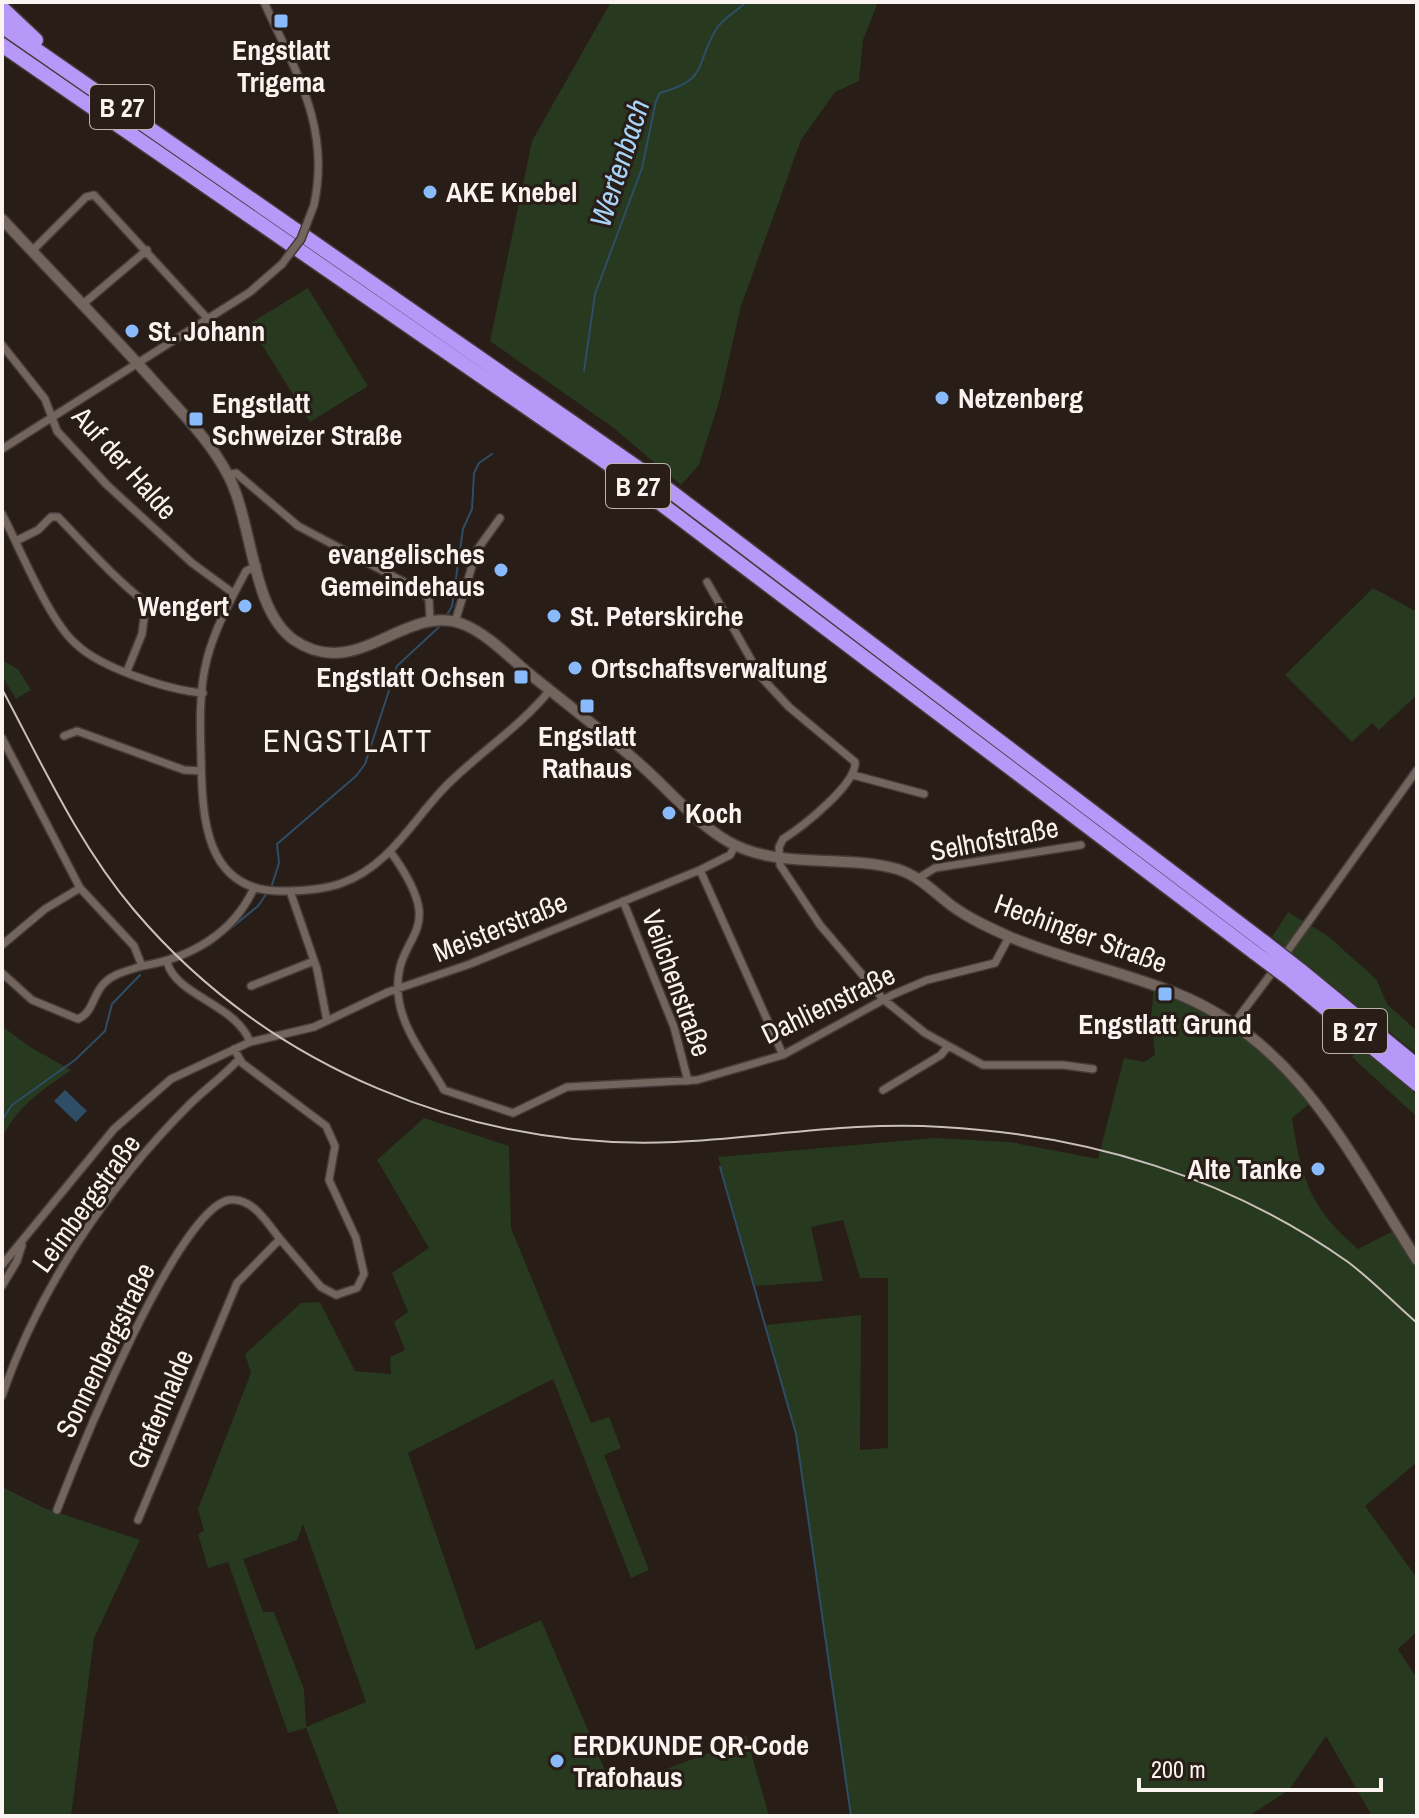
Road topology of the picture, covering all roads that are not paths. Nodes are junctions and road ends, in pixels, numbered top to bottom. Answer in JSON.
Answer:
{"nodes":[{"id":1,"x":264,"y":2,"type":"edge"},
{"id":2,"x":2,"y":8,"type":"edge"},
{"id":3,"x":2,"y":26,"type":"edge"},
{"id":4,"x":2,"y":47,"type":"edge"},
{"id":5,"x":68,"y":70,"type":"junction"},
{"id":6,"x":2,"y":219,"type":"edge"},
{"id":7,"x":147,"y":250,"type":"junction"},
{"id":8,"x":32,"y":251,"type":"junction"},
{"id":9,"x":83,"y":304,"type":"junction"},
{"id":10,"x":207,"y":318,"type":"junction"},
{"id":11,"x":2,"y":345,"type":"edge"},
{"id":12,"x":137,"y":363,"type":"junction"},
{"id":13,"x":53,"y":418,"type":"junction"},
{"id":14,"x":2,"y":449,"type":"edge"},
{"id":15,"x":228,"y":475,"type":"junction"},
{"id":16,"x":2,"y":514,"type":"edge"},
{"id":17,"x":500,"y":518,"type":"dead end"},
{"id":18,"x":16,"y":541,"type":"junction"},
{"id":19,"x":257,"y":566,"type":"junction"},
{"id":20,"x":707,"y":582,"type":"dead end"},
{"id":21,"x":233,"y":593,"type":"junction"},
{"id":22,"x":435,"y":619,"type":"junction"},
{"id":23,"x":455,"y":622,"type":"junction"},
{"id":24,"x":127,"y":671,"type":"junction"},
{"id":25,"x":550,"y":690,"type":"junction"},
{"id":26,"x":203,"y":693,"type":"junction"},
{"id":27,"x":64,"y":736,"type":"dead end"},
{"id":28,"x":2,"y":738,"type":"edge"},
{"id":29,"x":1417,"y":770,"type":"edge"},
{"id":30,"x":201,"y":771,"type":"junction"},
{"id":31,"x":853,"y":775,"type":"junction"},
{"id":32,"x":924,"y":794,"type":"dead end"},
{"id":33,"x":1081,"y":845,"type":"dead end"},
{"id":34,"x":735,"y":846,"type":"junction"},
{"id":35,"x":390,"y":851,"type":"junction"},
{"id":36,"x":778,"y":856,"type":"junction"},
{"id":37,"x":700,"y":870,"type":"junction"},
{"id":38,"x":917,"y":879,"type":"junction"},
{"id":39,"x":80,"y":888,"type":"junction"},
{"id":40,"x":258,"y":889,"type":"junction"},
{"id":41,"x":290,"y":891,"type":"junction"},
{"id":42,"x":623,"y":901,"type":"junction"},
{"id":43,"x":1009,"y":937,"type":"junction"},
{"id":44,"x":2,"y":945,"type":"edge"},
{"id":45,"x":1260,"y":947,"type":"junction"},
{"id":46,"x":314,"y":961,"type":"junction"},
{"id":47,"x":167,"y":962,"type":"junction"},
{"id":48,"x":142,"y":966,"type":"junction"},
{"id":49,"x":2,"y":973,"type":"edge"},
{"id":50,"x":1295,"y":975,"type":"junction"},
{"id":51,"x":251,"y":986,"type":"dead end"},
{"id":52,"x":398,"y":989,"type":"junction"},
{"id":53,"x":883,"y":999,"type":"junction"},
{"id":54,"x":327,"y":1021,"type":"junction"},
{"id":55,"x":1235,"y":1022,"type":"junction"},
{"id":56,"x":250,"y":1042,"type":"junction"},
{"id":57,"x":948,"y":1046,"type":"junction"},
{"id":58,"x":234,"y":1049,"type":"junction"},
{"id":59,"x":783,"y":1055,"type":"junction"},
{"id":60,"x":239,"y":1059,"type":"junction"},
{"id":61,"x":1417,"y":1066,"type":"edge"},
{"id":62,"x":1093,"y":1069,"type":"dead end"},
{"id":63,"x":688,"y":1081,"type":"junction"},
{"id":64,"x":1417,"y":1084,"type":"edge"},
{"id":65,"x":883,"y":1090,"type":"dead end"},
{"id":66,"x":280,"y":1239,"type":"junction"},
{"id":67,"x":22,"y":1242,"type":"junction"},
{"id":68,"x":1417,"y":1260,"type":"edge"},
{"id":69,"x":2,"y":1265,"type":"edge"},
{"id":70,"x":2,"y":1286,"type":"edge"},
{"id":71,"x":2,"y":1396,"type":"edge"},
{"id":72,"x":57,"y":1510,"type":"dead end"},
{"id":73,"x":138,"y":1520,"type":"dead end"}],
"edges":[{"from":1,"to":10,"type":"street","bridge":true},
{"from":2,"to":5,"type":"highway"},
{"from":3,"to":5,"type":"highway","number":"B 27"},
{"from":4,"to":45,"type":"highway","number":"B 27"},
{"from":5,"to":45,"type":"highway","number":"B 27"},
{"from":6,"to":8,"type":"street"},
{"from":7,"to":8,"type":"street"},
{"from":7,"to":9,"type":"street"},
{"from":7,"to":10,"type":"street"},
{"from":8,"to":9,"type":"street"},
{"from":9,"to":12,"type":"street"},
{"from":10,"to":12,"type":"street"},
{"from":11,"to":13,"type":"street","name":"Auf der Halde"},
{"from":12,"to":13,"type":"street"},
{"from":12,"to":15,"type":"street"},
{"from":13,"to":14,"type":"street"},
{"from":13,"to":21,"type":"street","name":"Auf der Halde"},
{"from":15,"to":19,"type":"street"},
{"from":15,"to":22,"type":"street"},
{"from":16,"to":18,"type":"street"},
{"from":17,"to":23,"type":"street"},
{"from":18,"to":24,"type":"street"},
{"from":18,"to":24,"type":"street"},
{"from":19,"to":21,"type":"street"},
{"from":19,"to":22,"type":"street"},
{"from":20,"to":31,"type":"street"},
{"from":21,"to":26,"type":"street"},
{"from":22,"to":23,"type":"street","name":"Hechinger Straße"},
{"from":23,"to":25,"type":"street","name":"Hechinger Straße"},
{"from":24,"to":26,"type":"street"},
{"from":25,"to":34,"type":"street","name":"Hechinger Straße"},
{"from":25,"to":35,"type":"street"},
{"from":26,"to":30,"type":"street"},
{"from":27,"to":30,"type":"street"},
{"from":28,"to":39,"type":"street"},
{"from":29,"to":55,"type":"street"},
{"from":30,"to":40,"type":"street"},
{"from":31,"to":32,"type":"street"},
{"from":31,"to":36,"type":"street"},
{"from":33,"to":38,"type":"street","name":"Selhofstraße"},
{"from":34,"to":36,"type":"street","name":"Hechinger Straße"},
{"from":34,"to":37,"type":"street","name":"Meisterstraße"},
{"from":35,"to":41,"type":"street"},
{"from":35,"to":52,"type":"street"},
{"from":36,"to":38,"type":"street","name":"Hechinger Straße"},
{"from":36,"to":53,"type":"street"},
{"from":37,"to":42,"type":"street","name":"Meisterstraße"},
{"from":37,"to":59,"type":"street"},
{"from":38,"to":43,"type":"street","name":"Hechinger Straße"},
{"from":39,"to":44,"type":"street"},
{"from":39,"to":48,"type":"street"},
{"from":40,"to":41,"type":"street"},
{"from":40,"to":47,"type":"street"},
{"from":41,"to":46,"type":"street"},
{"from":42,"to":52,"type":"street","name":"Meisterstraße"},
{"from":42,"to":63,"type":"street","name":"Veilchenstraße"},
{"from":43,"to":53,"type":"street","name":"Dahlienstraße"},
{"from":43,"to":55,"type":"street","name":"Hechinger Straße"},
{"from":45,"to":50,"type":"highway","number":"B 27","bridge":true},
{"from":46,"to":51,"type":"street"},
{"from":46,"to":54,"type":"street"},
{"from":47,"to":48,"type":"street"},
{"from":47,"to":56,"type":"street"},
{"from":48,"to":49,"type":"street"},
{"from":50,"to":61,"type":"highway","number":"B 27"},
{"from":50,"to":64,"type":"highway","number":"B 27"},
{"from":52,"to":54,"type":"street","name":"Meisterstraße"},
{"from":52,"to":63,"type":"street","name":"Dahlienstraße"},
{"from":53,"to":57,"type":"street"},
{"from":53,"to":59,"type":"street","name":"Dahlienstraße"},
{"from":54,"to":56,"type":"street","name":"Meisterstraße"},
{"from":55,"to":68,"type":"street","name":"Hechinger Straße"},
{"from":56,"to":58,"type":"street","name":"Meisterstraße"},
{"from":57,"to":62,"type":"street"},
{"from":57,"to":65,"type":"street"},
{"from":58,"to":60,"type":"street","name":"Sonnenbergstraße"},
{"from":58,"to":67,"type":"street","name":"Meisterstraße"},
{"from":59,"to":63,"type":"street","name":"Dahlienstraße"},
{"from":60,"to":66,"type":"street","name":"Sonnenbergstraße"},
{"from":60,"to":71,"type":"street","name":"Leimbergstraße"},
{"from":66,"to":72,"type":"street","name":"Sonnenbergstraße"},
{"from":66,"to":73,"type":"street","name":"Grafenhalde"},
{"from":67,"to":69,"type":"street"},
{"from":67,"to":70,"type":"street"}]}
